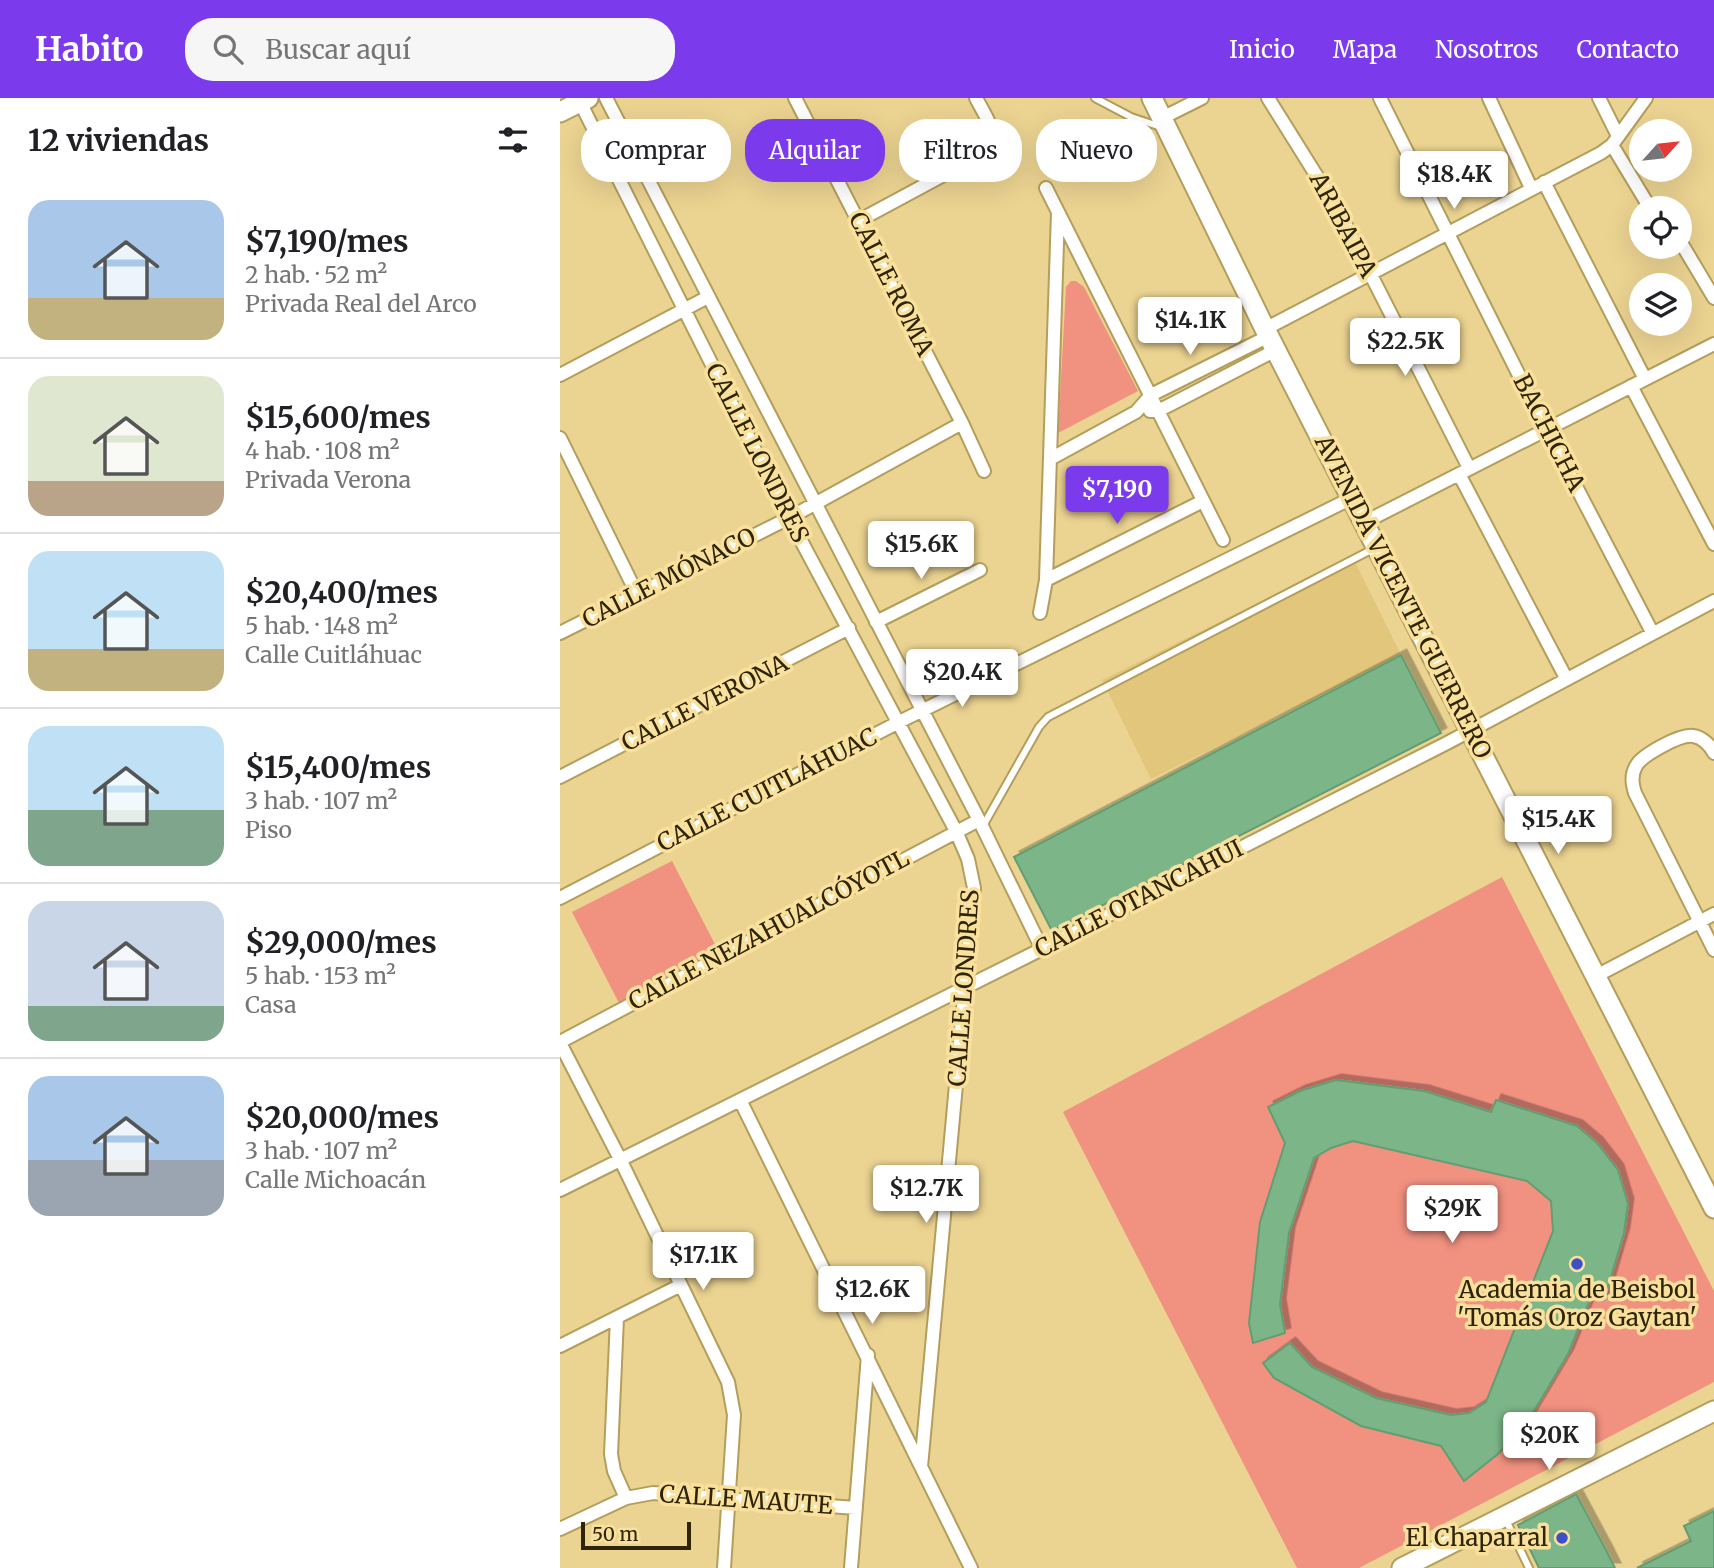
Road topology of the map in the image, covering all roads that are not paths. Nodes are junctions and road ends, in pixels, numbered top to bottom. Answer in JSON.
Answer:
{"nodes":[{"id":1,"x":606,"y":98,"type":"edge"},
{"id":2,"x":795,"y":98,"type":"edge"},
{"id":3,"x":976,"y":98,"type":"edge"},
{"id":4,"x":1096,"y":98,"type":"edge"},
{"id":5,"x":1152,"y":98,"type":"edge"},
{"id":6,"x":1202,"y":98,"type":"edge"},
{"id":7,"x":1268,"y":98,"type":"edge"},
{"id":8,"x":1380,"y":98,"type":"edge"},
{"id":9,"x":1489,"y":98,"type":"edge"},
{"id":10,"x":1599,"y":98,"type":"edge"},
{"id":11,"x":1646,"y":98,"type":"edge"},
{"id":12,"x":582,"y":99,"type":"edge"},
{"id":13,"x":560,"y":112,"type":"edge"},
{"id":14,"x":1164,"y":123,"type":"junction"},
{"id":15,"x":1615,"y":140,"type":"junction"},
{"id":16,"x":1544,"y":182,"type":"junction"},
{"id":17,"x":1046,"y":188,"type":"dead end"},
{"id":18,"x":1531,"y":188,"type":"junction"},
{"id":19,"x":1644,"y":196,"type":"edge"},
{"id":20,"x":1058,"y":212,"type":"junction"},
{"id":21,"x":858,"y":221,"type":"junction"},
{"id":22,"x":1447,"y":234,"type":"junction"},
{"id":23,"x":1691,"y":259,"type":"edge"},
{"id":24,"x":1370,"y":274,"type":"junction"},
{"id":25,"x":708,"y":298,"type":"junction"},
{"id":26,"x":1714,"y":298,"type":"edge"},
{"id":27,"x":685,"y":310,"type":"junction"},
{"id":28,"x":1270,"y":338,"type":"junction"},
{"id":29,"x":1714,"y":344,"type":"edge"},
{"id":30,"x":560,"y":375,"type":"edge"},
{"id":31,"x":1645,"y":379,"type":"junction"},
{"id":32,"x":1631,"y":386,"type":"junction"},
{"id":33,"x":1151,"y":396,"type":"junction"},
{"id":34,"x":1158,"y":411,"type":"junction"},
{"id":35,"x":1136,"y":412,"type":"junction"},
{"id":36,"x":962,"y":423,"type":"junction"},
{"id":37,"x":1546,"y":429,"type":"junction"},
{"id":38,"x":560,"y":438,"type":"edge"},
{"id":39,"x":1050,"y":459,"type":"junction"},
{"id":40,"x":984,"y":471,"type":"dead end"},
{"id":41,"x":1464,"y":471,"type":"junction"},
{"id":42,"x":1352,"y":498,"type":"junction"},
{"id":43,"x":1203,"y":501,"type":"junction"},
{"id":44,"x":814,"y":504,"type":"junction"},
{"id":45,"x":789,"y":518,"type":"junction"},
{"id":46,"x":1365,"y":522,"type":"junction"},
{"id":47,"x":1223,"y":540,"type":"dead end"},
{"id":48,"x":1714,"y":544,"type":"edge"},
{"id":49,"x":1377,"y":546,"type":"junction"},
{"id":50,"x":980,"y":570,"type":"dead end"},
{"id":51,"x":1046,"y":580,"type":"junction"},
{"id":52,"x":637,"y":594,"type":"junction"},
{"id":53,"x":1714,"y":601,"type":"edge"},
{"id":54,"x":1040,"y":613,"type":"dead end"},
{"id":55,"x":876,"y":622,"type":"junction"},
{"id":56,"x":849,"y":628,"type":"junction"},
{"id":57,"x":1652,"y":632,"type":"junction"},
{"id":58,"x":560,"y":633,"type":"edge"},
{"id":59,"x":1566,"y":678,"type":"junction"},
{"id":60,"x":923,"y":710,"type":"junction"},
{"id":61,"x":899,"y":722,"type":"junction"},
{"id":62,"x":1471,"y":730,"type":"junction"},
{"id":63,"x":1714,"y":753,"type":"edge"},
{"id":64,"x":560,"y":777,"type":"edge"},
{"id":65,"x":981,"y":823,"type":"junction"},
{"id":66,"x":956,"y":831,"type":"junction"},
{"id":67,"x":560,"y":898,"type":"edge"},
{"id":68,"x":1714,"y":914,"type":"edge"},
{"id":69,"x":1699,"y":922,"type":"junction"},
{"id":70,"x":1042,"y":949,"type":"junction"},
{"id":71,"x":1714,"y":950,"type":"edge"},
{"id":72,"x":1596,"y":976,"type":"junction"},
{"id":73,"x":965,"y":987,"type":"junction"},
{"id":74,"x":560,"y":1042,"type":"edge"},
{"id":75,"x":740,"y":1100,"type":"junction"},
{"id":76,"x":620,"y":1159,"type":"junction"},
{"id":77,"x":560,"y":1190,"type":"edge"},
{"id":78,"x":1714,"y":1208,"type":"edge"},
{"id":79,"x":681,"y":1285,"type":"junction"},
{"id":80,"x":617,"y":1318,"type":"junction"},
{"id":81,"x":560,"y":1346,"type":"edge"},
{"id":82,"x":868,"y":1355,"type":"junction"},
{"id":83,"x":1714,"y":1411,"type":"edge"},
{"id":84,"x":921,"y":1467,"type":"junction"},
{"id":85,"x":626,"y":1498,"type":"junction"},
{"id":86,"x":729,"y":1499,"type":"junction"},
{"id":87,"x":856,"y":1508,"type":"junction"},
{"id":88,"x":1504,"y":1516,"type":"junction"},
{"id":89,"x":560,"y":1529,"type":"edge"},
{"id":90,"x":724,"y":1568,"type":"edge"},
{"id":91,"x":851,"y":1568,"type":"edge"},
{"id":92,"x":971,"y":1568,"type":"edge"},
{"id":93,"x":1402,"y":1568,"type":"edge"},
{"id":94,"x":1529,"y":1568,"type":"edge"}],
"edges":[{"from":1,"to":25,"type":"street","name":"CALLE LONDRES"},
{"from":2,"to":21,"type":"street","name":"CALLE ROMA"},
{"from":3,"to":21,"type":"street"},
{"from":4,"to":14,"type":"lane"},
{"from":5,"to":14,"type":"main road","name":"AVENIDA VICENTE GUERRERO"},
{"from":6,"to":14,"type":"street"},
{"from":7,"to":24,"type":"street","name":"ARIBAIPA"},
{"from":8,"to":22,"type":"street","name":"BACHICHA"},
{"from":9,"to":18,"type":"street"},
{"from":10,"to":15,"type":"street"},
{"from":11,"to":15,"type":"street"},
{"from":12,"to":13,"type":"main road"},
{"from":12,"to":27,"type":"street","name":"CALLE LONDRES"},
{"from":14,"to":28,"type":"main road","name":"AVENIDA VICENTE GUERRERO"},
{"from":15,"to":16,"type":"street"},
{"from":15,"to":19,"type":"street"},
{"from":16,"to":18,"type":"street"},
{"from":16,"to":31,"type":"street"},
{"from":17,"to":20,"type":"street"},
{"from":18,"to":22,"type":"street"},
{"from":20,"to":33,"type":"street"},
{"from":20,"to":39,"type":"street"},
{"from":21,"to":36,"type":"street","name":"CALLE ROMA"},
{"from":22,"to":24,"type":"street"},
{"from":22,"to":37,"type":"street","name":"BACHICHA"},
{"from":23,"to":26,"type":"street"},
{"from":24,"to":28,"type":"street"},
{"from":24,"to":41,"type":"street","name":"ARIBAIPA"},
{"from":25,"to":27,"type":"street"},
{"from":25,"to":44,"type":"street","name":"CALLE LONDRES"},
{"from":27,"to":30,"type":"street"},
{"from":27,"to":45,"type":"street","name":"CALLE LONDRES"},
{"from":28,"to":33,"type":"street"},
{"from":28,"to":34,"type":"street"},
{"from":28,"to":42,"type":"main road","name":"AVENIDA VICENTE GUERRERO"},
{"from":29,"to":31,"type":"street"},
{"from":31,"to":32,"type":"street"},
{"from":32,"to":37,"type":"street"},
{"from":32,"to":48,"type":"street"},
{"from":33,"to":34,"type":"street"},
{"from":33,"to":35,"type":"street"},
{"from":34,"to":35,"type":"street"},
{"from":34,"to":43,"type":"street"},
{"from":35,"to":39,"type":"street"},
{"from":36,"to":40,"type":"street","name":"CALLE ROMA"},
{"from":36,"to":44,"type":"street","name":"CALLE MÓNACO"},
{"from":37,"to":41,"type":"street"},
{"from":37,"to":57,"type":"street","name":"BACHICHA"},
{"from":38,"to":52,"type":"street"},
{"from":39,"to":51,"type":"street"},
{"from":41,"to":46,"type":"street"},
{"from":41,"to":59,"type":"street","name":"ARIBAIPA"},
{"from":42,"to":46,"type":"main road","name":"AVENIDA VICENTE GUERRERO"},
{"from":42,"to":60,"type":"street","name":"CALLE CUITLÁHUAC"},
{"from":43,"to":47,"type":"street"},
{"from":43,"to":51,"type":"street"},
{"from":44,"to":45,"type":"street","name":"CALLE MÓNACO"},
{"from":44,"to":55,"type":"street","name":"CALLE LONDRES"},
{"from":45,"to":52,"type":"street","name":"CALLE MÓNACO"},
{"from":45,"to":56,"type":"street","name":"CALLE LONDRES"},
{"from":46,"to":49,"type":"main road","name":"AVENIDA VICENTE GUERRERO"},
{"from":49,"to":62,"type":"main road","name":"AVENIDA VICENTE GUERRERO"},
{"from":49,"to":65,"type":"lane"},
{"from":50,"to":55,"type":"street"},
{"from":51,"to":54,"type":"street"},
{"from":52,"to":58,"type":"street","name":"CALLE MÓNACO"},
{"from":53,"to":57,"type":"street","name":"CALLE OTANCAHUI"},
{"from":55,"to":60,"type":"street","name":"CALLE LONDRES"},
{"from":56,"to":61,"type":"street","name":"CALLE LONDRES"},
{"from":56,"to":64,"type":"street","name":"CALLE VERONA"},
{"from":57,"to":59,"type":"street","name":"CALLE OTANCAHUI"},
{"from":59,"to":62,"type":"street","name":"CALLE OTANCAHUI"},
{"from":60,"to":61,"type":"street","name":"CALLE CUITLÁHUAC"},
{"from":60,"to":65,"type":"street","name":"CALLE LONDRES"},
{"from":61,"to":66,"type":"street","name":"CALLE LONDRES"},
{"from":61,"to":67,"type":"street","name":"CALLE CUITLÁHUAC"},
{"from":62,"to":70,"type":"street","name":"CALLE OTANCAHUI"},
{"from":62,"to":72,"type":"main road","name":"AVENIDA VICENTE GUERRERO"},
{"from":63,"to":69,"type":"street"},
{"from":65,"to":66,"type":"street","name":"CALLE NEZAHUALCÓYOTL"},
{"from":65,"to":70,"type":"street","name":"CALLE LONDRES"},
{"from":66,"to":73,"type":"street","name":"CALLE LONDRES"},
{"from":66,"to":74,"type":"street","name":"CALLE NEZAHUALCÓYOTL"},
{"from":68,"to":69,"type":"street"},
{"from":69,"to":71,"type":"street"},
{"from":69,"to":72,"type":"street"},
{"from":70,"to":73,"type":"street","name":"CALLE OTANCAHUI"},
{"from":72,"to":78,"type":"main road","name":"AVENIDA VICENTE GUERRERO"},
{"from":73,"to":75,"type":"street","name":"CALLE OTANCAHUI"},
{"from":73,"to":84,"type":"street","name":"CALLE LONDRES"},
{"from":74,"to":76,"type":"street"},
{"from":75,"to":76,"type":"street","name":"CALLE OTANCAHUI"},
{"from":75,"to":82,"type":"street"},
{"from":76,"to":77,"type":"street","name":"CALLE OTANCAHUI"},
{"from":76,"to":79,"type":"street"},
{"from":79,"to":80,"type":"street"},
{"from":79,"to":86,"type":"street"},
{"from":80,"to":81,"type":"street"},
{"from":80,"to":85,"type":"street"},
{"from":82,"to":84,"type":"street"},
{"from":82,"to":87,"type":"street"},
{"from":83,"to":88,"type":"main road"},
{"from":84,"to":92,"type":"street"},
{"from":85,"to":86,"type":"street","name":"CALLE MAUTE"},
{"from":85,"to":89,"type":"street","name":"CALLE MAUTE"},
{"from":86,"to":87,"type":"street","name":"CALLE MAUTE"},
{"from":86,"to":90,"type":"street"},
{"from":87,"to":91,"type":"street"},
{"from":88,"to":93,"type":"main road"},
{"from":88,"to":94,"type":"lane"}]}
